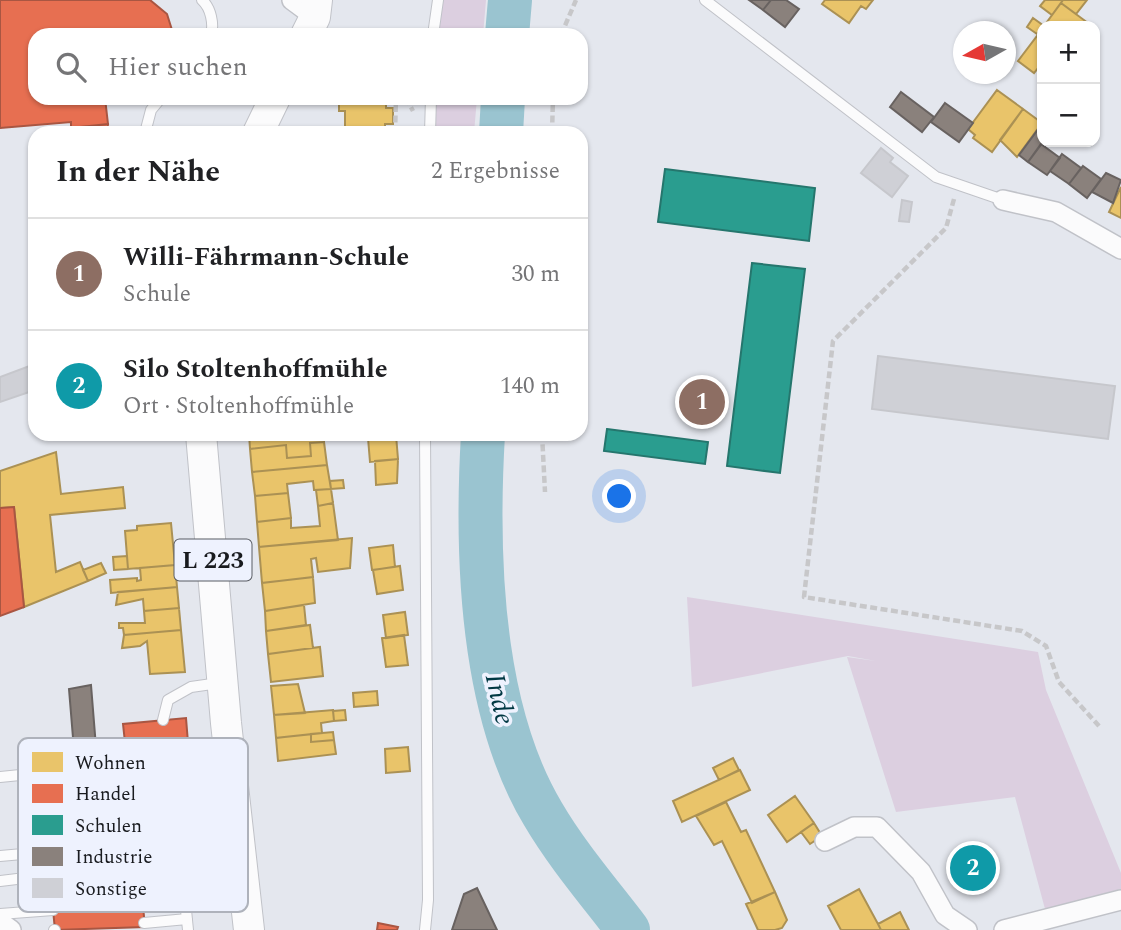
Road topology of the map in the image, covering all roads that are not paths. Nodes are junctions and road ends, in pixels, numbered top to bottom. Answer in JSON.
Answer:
{"nodes":[{"id":1,"x":202,"y":0,"type":"edge"},
{"id":2,"x":341,"y":0,"type":"edge"},
{"id":3,"x":438,"y":0,"type":"edge"},
{"id":4,"x":705,"y":0,"type":"edge"},
{"id":5,"x":308,"y":13,"type":"edge"},
{"id":6,"x":213,"y":28,"type":"edge"},
{"id":7,"x":434,"y":28,"type":"edge"},
{"id":8,"x":155,"y":105,"type":"edge"},
{"id":9,"x":272,"y":105,"type":"edge"},
{"id":10,"x":431,"y":105,"type":"edge"},
{"id":11,"x":147,"y":126,"type":"edge"},
{"id":12,"x":261,"y":126,"type":"edge"},
{"id":13,"x":430,"y":126,"type":"edge"},
{"id":14,"x":1003,"y":200,"type":"joint"},
{"id":15,"x":1121,"y":249,"type":"edge"},
{"id":16,"x":203,"y":441,"type":"edge"},
{"id":17,"x":425,"y":441,"type":"edge"},
{"id":18,"x":223,"y":682,"type":"junction"},
{"id":19,"x":163,"y":720,"type":"dead end"},
{"id":20,"x":228,"y":738,"type":"edge"},
{"id":21,"x":18,"y":775,"type":"edge"},
{"id":22,"x":0,"y":777,"type":"edge"},
{"id":23,"x":825,"y":841,"type":"dead end"},
{"id":24,"x":18,"y":854,"type":"edge"},
{"id":25,"x":0,"y":856,"type":"edge"},
{"id":26,"x":18,"y":879,"type":"edge"},
{"id":27,"x":0,"y":881,"type":"edge"},
{"id":28,"x":1121,"y":900,"type":"edge"},
{"id":29,"x":26,"y":912,"type":"edge"},
{"id":30,"x":247,"y":912,"type":"edge"},
{"id":31,"x":0,"y":914,"type":"edge"},
{"id":32,"x":0,"y":922,"type":"edge"},
{"id":33,"x":144,"y":923,"type":"dead end"},
{"id":34,"x":187,"y":924,"type":"edge"},
{"id":35,"x":12,"y":930,"type":"edge"},
{"id":36,"x":249,"y":930,"type":"edge"},
{"id":37,"x":425,"y":930,"type":"edge"},
{"id":38,"x":967,"y":930,"type":"edge"},
{"id":39,"x":1004,"y":930,"type":"edge"}],
"edges":[{"from":1,"to":6,"type":"lane"},
{"from":2,"to":5,"type":"main road"},
{"from":3,"to":7,"type":"lane"},
{"from":4,"to":14,"type":"lane"},
{"from":8,"to":11,"type":"lane"},
{"from":9,"to":12,"type":"main road"},
{"from":10,"to":13,"type":"lane"},
{"from":14,"to":15,"type":"street"},
{"from":16,"to":18,"type":"main road","number":"L 223"},
{"from":17,"to":37,"type":"lane"},
{"from":18,"to":19,"type":"lane"},
{"from":18,"to":20,"type":"main road","number":"L 223"},
{"from":21,"to":22,"type":"lane"},
{"from":23,"to":38,"type":"street"},
{"from":24,"to":25,"type":"lane"},
{"from":26,"to":27,"type":"lane"},
{"from":28,"to":39,"type":"street"},
{"from":29,"to":31,"type":"lane"},
{"from":30,"to":36,"type":"main road","number":"L 223"},
{"from":32,"to":35,"type":"street"},
{"from":33,"to":34,"type":"lane"}]}
